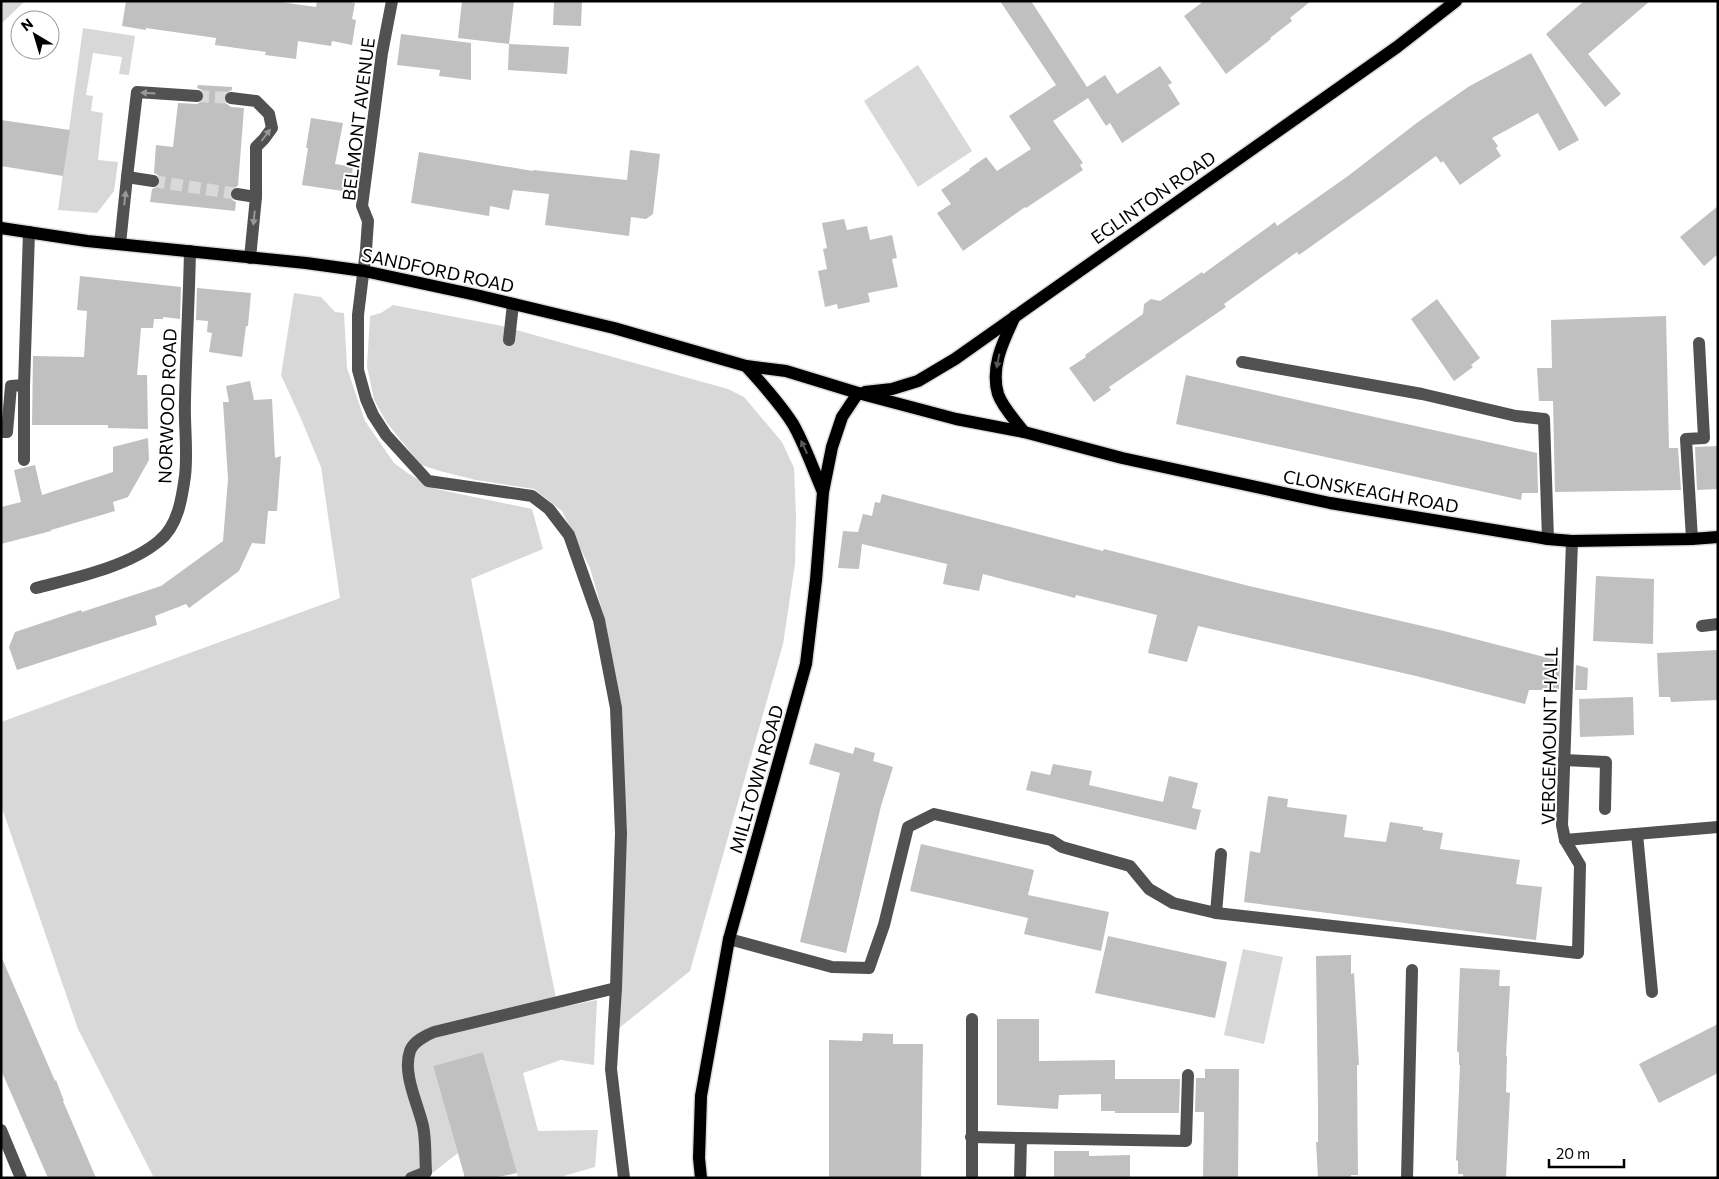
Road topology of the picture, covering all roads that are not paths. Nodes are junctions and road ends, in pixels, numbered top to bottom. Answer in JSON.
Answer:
{"nodes":[{"id":1,"x":392,"y":1,"type":"edge"},
{"id":2,"x":1456,"y":1,"type":"edge"},
{"id":3,"x":197,"y":96,"type":"tunnel mouth"},
{"id":4,"x":231,"y":98,"type":"tunnel mouth"},
{"id":5,"x":127,"y":177,"type":"junction"},
{"id":6,"x":153,"y":181,"type":"tunnel mouth"},
{"id":7,"x":237,"y":194,"type":"tunnel mouth"},
{"id":8,"x":256,"y":197,"type":"junction"},
{"id":9,"x":1,"y":228,"type":"edge"},
{"id":10,"x":29,"y":232,"type":"junction"},
{"id":11,"x":120,"y":244,"type":"junction"},
{"id":12,"x":190,"y":251,"type":"junction"},
{"id":13,"x":250,"y":258,"type":"junction"},
{"id":14,"x":364,"y":271,"type":"junction"},
{"id":15,"x":514,"y":304,"type":"junction"},
{"id":16,"x":1015,"y":316,"type":"junction"},
{"id":17,"x":509,"y":340,"type":"dead end"},
{"id":18,"x":1699,"y":343,"type":"dead end"},
{"id":19,"x":1242,"y":362,"type":"dead end"},
{"id":20,"x":746,"y":366,"type":"junction"},
{"id":21,"x":24,"y":385,"type":"junction"},
{"id":22,"x":858,"y":394,"type":"junction"},
{"id":23,"x":1,"y":432,"type":"edge"},
{"id":24,"x":1024,"y":432,"type":"junction"},
{"id":25,"x":24,"y":460,"type":"dead end"},
{"id":26,"x":823,"y":492,"type":"junction"},
{"id":27,"x":1718,"y":537,"type":"edge"},
{"id":28,"x":1548,"y":539,"type":"junction"},
{"id":29,"x":1692,"y":539,"type":"junction"},
{"id":30,"x":1572,"y":541,"type":"junction"},
{"id":31,"x":36,"y":588,"type":"dead end"},
{"id":32,"x":1718,"y":624,"type":"edge"},
{"id":33,"x":1702,"y":626,"type":"dead end"},
{"id":34,"x":1564,"y":760,"type":"junction"},
{"id":35,"x":1605,"y":809,"type":"dead end"},
{"id":36,"x":1718,"y":827,"type":"edge"},
{"id":37,"x":1638,"y":834,"type":"junction"},
{"id":38,"x":1565,"y":840,"type":"junction"},
{"id":39,"x":1221,"y":854,"type":"dead end"},
{"id":40,"x":1216,"y":913,"type":"junction"},
{"id":41,"x":729,"y":939,"type":"junction"},
{"id":42,"x":1412,"y":970,"type":"dead end"},
{"id":43,"x":616,"y":988,"type":"junction"},
{"id":44,"x":1652,"y":992,"type":"dead end"},
{"id":45,"x":972,"y":1019,"type":"dead end"},
{"id":46,"x":1188,"y":1074,"type":"dead end"},
{"id":47,"x":1,"y":1130,"type":"edge"},
{"id":48,"x":972,"y":1137,"type":"junction"},
{"id":49,"x":1020,"y":1138,"type":"junction"},
{"id":50,"x":21,"y":1178,"type":"edge"},
{"id":51,"x":411,"y":1178,"type":"edge"},
{"id":52,"x":624,"y":1178,"type":"edge"},
{"id":53,"x":701,"y":1178,"type":"edge"},
{"id":54,"x":972,"y":1178,"type":"edge"},
{"id":55,"x":1020,"y":1178,"type":"edge"},
{"id":56,"x":1407,"y":1178,"type":"edge"}],
"edges":[{"from":1,"to":14,"type":"street","name":"BELMONT AVENUE"},
{"from":2,"to":16,"type":"main road","name":"EGLINTON ROAD"},
{"from":3,"to":5,"type":"street","one_way":true},
{"from":8,"to":4,"type":"street","one_way":true},
{"from":5,"to":6,"type":"street"},
{"from":11,"to":5,"type":"street","one_way":true},
{"from":7,"to":8,"type":"street"},
{"from":8,"to":13,"type":"street","one_way":true},
{"from":9,"to":10,"type":"main road","name":"SANDFORD ROAD"},
{"from":10,"to":11,"type":"main road","name":"SANDFORD ROAD"},
{"from":10,"to":21,"type":"street"},
{"from":11,"to":12,"type":"main road","name":"SANDFORD ROAD"},
{"from":12,"to":13,"type":"main road","name":"SANDFORD ROAD"},
{"from":12,"to":31,"type":"street","name":"NORWOOD ROAD"},
{"from":13,"to":14,"type":"main road","name":"SANDFORD ROAD"},
{"from":14,"to":15,"type":"main road","name":"SANDFORD ROAD"},
{"from":14,"to":43,"type":"street","name":"BELMONT AVENUE"},
{"from":15,"to":17,"type":"street"},
{"from":15,"to":20,"type":"main road","name":"SANDFORD ROAD"},
{"from":16,"to":22,"type":"main road","name":"EGLINTON ROAD"},
{"from":16,"to":24,"type":"main road","one_way":true},
{"from":18,"to":29,"type":"street"},
{"from":19,"to":28,"type":"street"},
{"from":20,"to":22,"type":"main road","name":"SANDFORD ROAD"},
{"from":26,"to":20,"type":"main road","one_way":true},
{"from":21,"to":23,"type":"street"},
{"from":21,"to":25,"type":"street"},
{"from":22,"to":24,"type":"main road","name":"CLONSKEAGH ROAD"},
{"from":22,"to":26,"type":"main road","name":"MILLTOWN ROAD"},
{"from":24,"to":28,"type":"main road","name":"CLONSKEAGH ROAD"},
{"from":26,"to":41,"type":"main road","name":"MILLTOWN ROAD"},
{"from":27,"to":29,"type":"main road","name":"CLONSKEAGH ROAD"},
{"from":28,"to":30,"type":"main road","name":"CLONSKEAGH ROAD"},
{"from":29,"to":30,"type":"main road","name":"CLONSKEAGH ROAD"},
{"from":30,"to":34,"type":"street","name":"VERGEMOUNT HALL"},
{"from":32,"to":33,"type":"street"},
{"from":34,"to":35,"type":"street"},
{"from":34,"to":38,"type":"street","name":"VERGEMOUNT HALL"},
{"from":36,"to":37,"type":"street","name":"VERGEMOUNT HALL"},
{"from":37,"to":38,"type":"street","name":"VERGEMOUNT HALL"},
{"from":37,"to":44,"type":"street"},
{"from":38,"to":40,"type":"street"},
{"from":39,"to":40,"type":"street"},
{"from":40,"to":41,"type":"street"},
{"from":41,"to":53,"type":"main road","name":"MILLTOWN ROAD"},
{"from":42,"to":56,"type":"street"},
{"from":43,"to":51,"type":"street"},
{"from":43,"to":52,"type":"street","name":"BELMONT AVENUE"},
{"from":45,"to":48,"type":"street"},
{"from":46,"to":49,"type":"street"},
{"from":47,"to":50,"type":"street"},
{"from":48,"to":49,"type":"street"},
{"from":48,"to":54,"type":"street"},
{"from":49,"to":55,"type":"street"}]}
